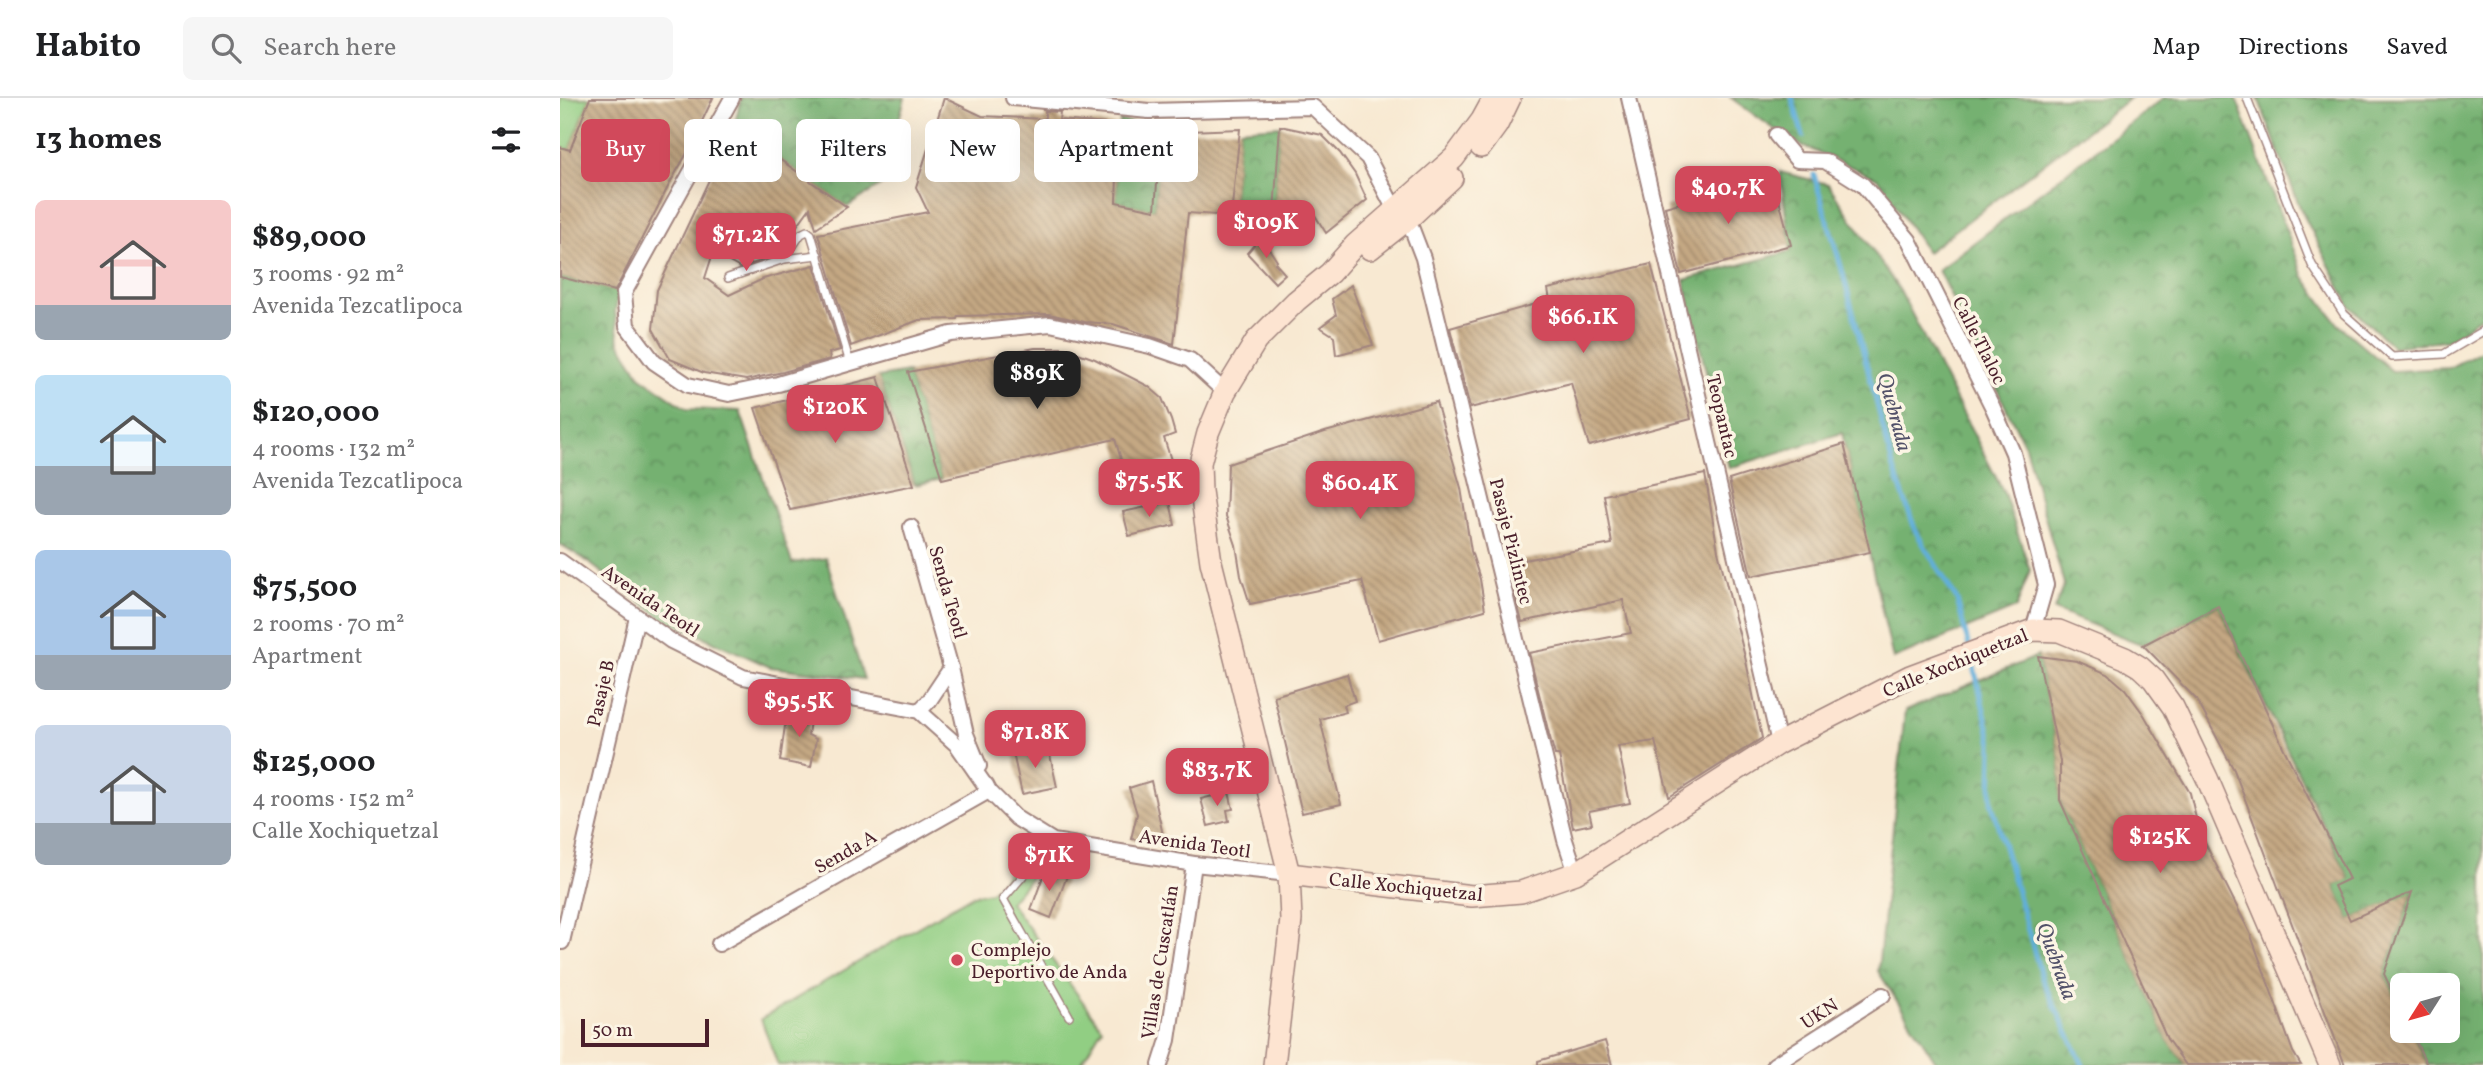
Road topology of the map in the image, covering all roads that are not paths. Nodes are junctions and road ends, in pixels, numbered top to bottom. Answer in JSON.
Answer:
{"nodes":[{"id":1,"x":732,"y":98,"type":"edge"},
{"id":2,"x":1013,"y":98,"type":"edge"},
{"id":3,"x":1494,"y":98,"type":"edge"},
{"id":4,"x":1510,"y":98,"type":"edge"},
{"id":5,"x":1629,"y":98,"type":"edge"},
{"id":6,"x":2247,"y":98,"type":"edge"},
{"id":7,"x":1776,"y":135,"type":"dead end"},
{"id":8,"x":1402,"y":214,"type":"junction"},
{"id":9,"x":818,"y":255,"type":"junction"},
{"id":10,"x":784,"y":259,"type":"junction"},
{"id":11,"x":728,"y":278,"type":"dead end"},
{"id":12,"x":2483,"y":331,"type":"edge"},
{"id":13,"x":849,"y":363,"type":"junction"},
{"id":14,"x":1225,"y":392,"type":"junction"},
{"id":15,"x":911,"y":527,"type":"dead end"},
{"id":16,"x":560,"y":561,"type":"edge"},
{"id":17,"x":637,"y":617,"type":"junction"},
{"id":18,"x":2033,"y":630,"type":"junction"},
{"id":19,"x":951,"y":668,"type":"junction"},
{"id":20,"x":919,"y":711,"type":"junction"},
{"id":21,"x":1780,"y":743,"type":"junction"},
{"id":22,"x":989,"y":791,"type":"junction"},
{"id":23,"x":1053,"y":841,"type":"junction"},
{"id":24,"x":1194,"y":864,"type":"junction"},
{"id":25,"x":1576,"y":873,"type":"junction"},
{"id":26,"x":1289,"y":874,"type":"junction"},
{"id":27,"x":562,"y":942,"type":"dead end"},
{"id":28,"x":719,"y":944,"type":"dead end"},
{"id":29,"x":1882,"y":995,"type":"dead end"},
{"id":30,"x":1069,"y":1016,"type":"dead end"},
{"id":31,"x":1781,"y":1063,"type":"edge"},
{"id":32,"x":1160,"y":1065,"type":"edge"},
{"id":33,"x":1274,"y":1065,"type":"edge"},
{"id":34,"x":2330,"y":1065,"type":"edge"}],
"edges":[{"from":1,"to":13,"type":"street"},
{"from":2,"to":8,"type":"street","name":"Pasaje Pizlintec"},
{"from":3,"to":8,"type":"main road"},
{"from":4,"to":8,"type":"main road"},
{"from":5,"to":21,"type":"street","name":"Teopantac"},
{"from":6,"to":12,"type":"lane"},
{"from":7,"to":18,"type":"street","name":"Calle Tlaloc"},
{"from":8,"to":14,"type":"main road"},
{"from":8,"to":25,"type":"street","name":"Pasaje Pizlintec"},
{"from":9,"to":10,"type":"lane"},
{"from":9,"to":10,"type":"lane"},
{"from":9,"to":13,"type":"lane"},
{"from":10,"to":11,"type":"lane"},
{"from":13,"to":14,"type":"street"},
{"from":14,"to":26,"type":"main road"},
{"from":15,"to":19,"type":"street","name":"Senda Teotl"},
{"from":16,"to":17,"type":"street","name":"Avenida Teotl"},
{"from":17,"to":20,"type":"street","name":"Avenida Teotl"},
{"from":17,"to":27,"type":"street","name":"Pasaje B"},
{"from":18,"to":21,"type":"main road","name":"Calle Xochiquetzal"},
{"from":18,"to":34,"type":"main road","name":"Calle Xochiquetzal"},
{"from":19,"to":20,"type":"street","name":"Senda Teotl"},
{"from":19,"to":22,"type":"street","name":"Senda Teotl"},
{"from":20,"to":22,"type":"street","name":"Avenida Teotl"},
{"from":21,"to":25,"type":"main road","name":"Calle Xochiquetzal"},
{"from":22,"to":23,"type":"street","name":"Avenida Teotl"},
{"from":22,"to":28,"type":"street","name":"Senda A"},
{"from":23,"to":24,"type":"street","name":"Avenida Teotl"},
{"from":23,"to":30,"type":"lane"},
{"from":24,"to":26,"type":"street","name":"Avenida Teotl"},
{"from":24,"to":32,"type":"street","name":"Villas de Cuscatlán"},
{"from":25,"to":26,"type":"main road","name":"Calle Xochiquetzal"},
{"from":26,"to":33,"type":"main road"},
{"from":29,"to":31,"type":"street","name":"UKN"}]}
